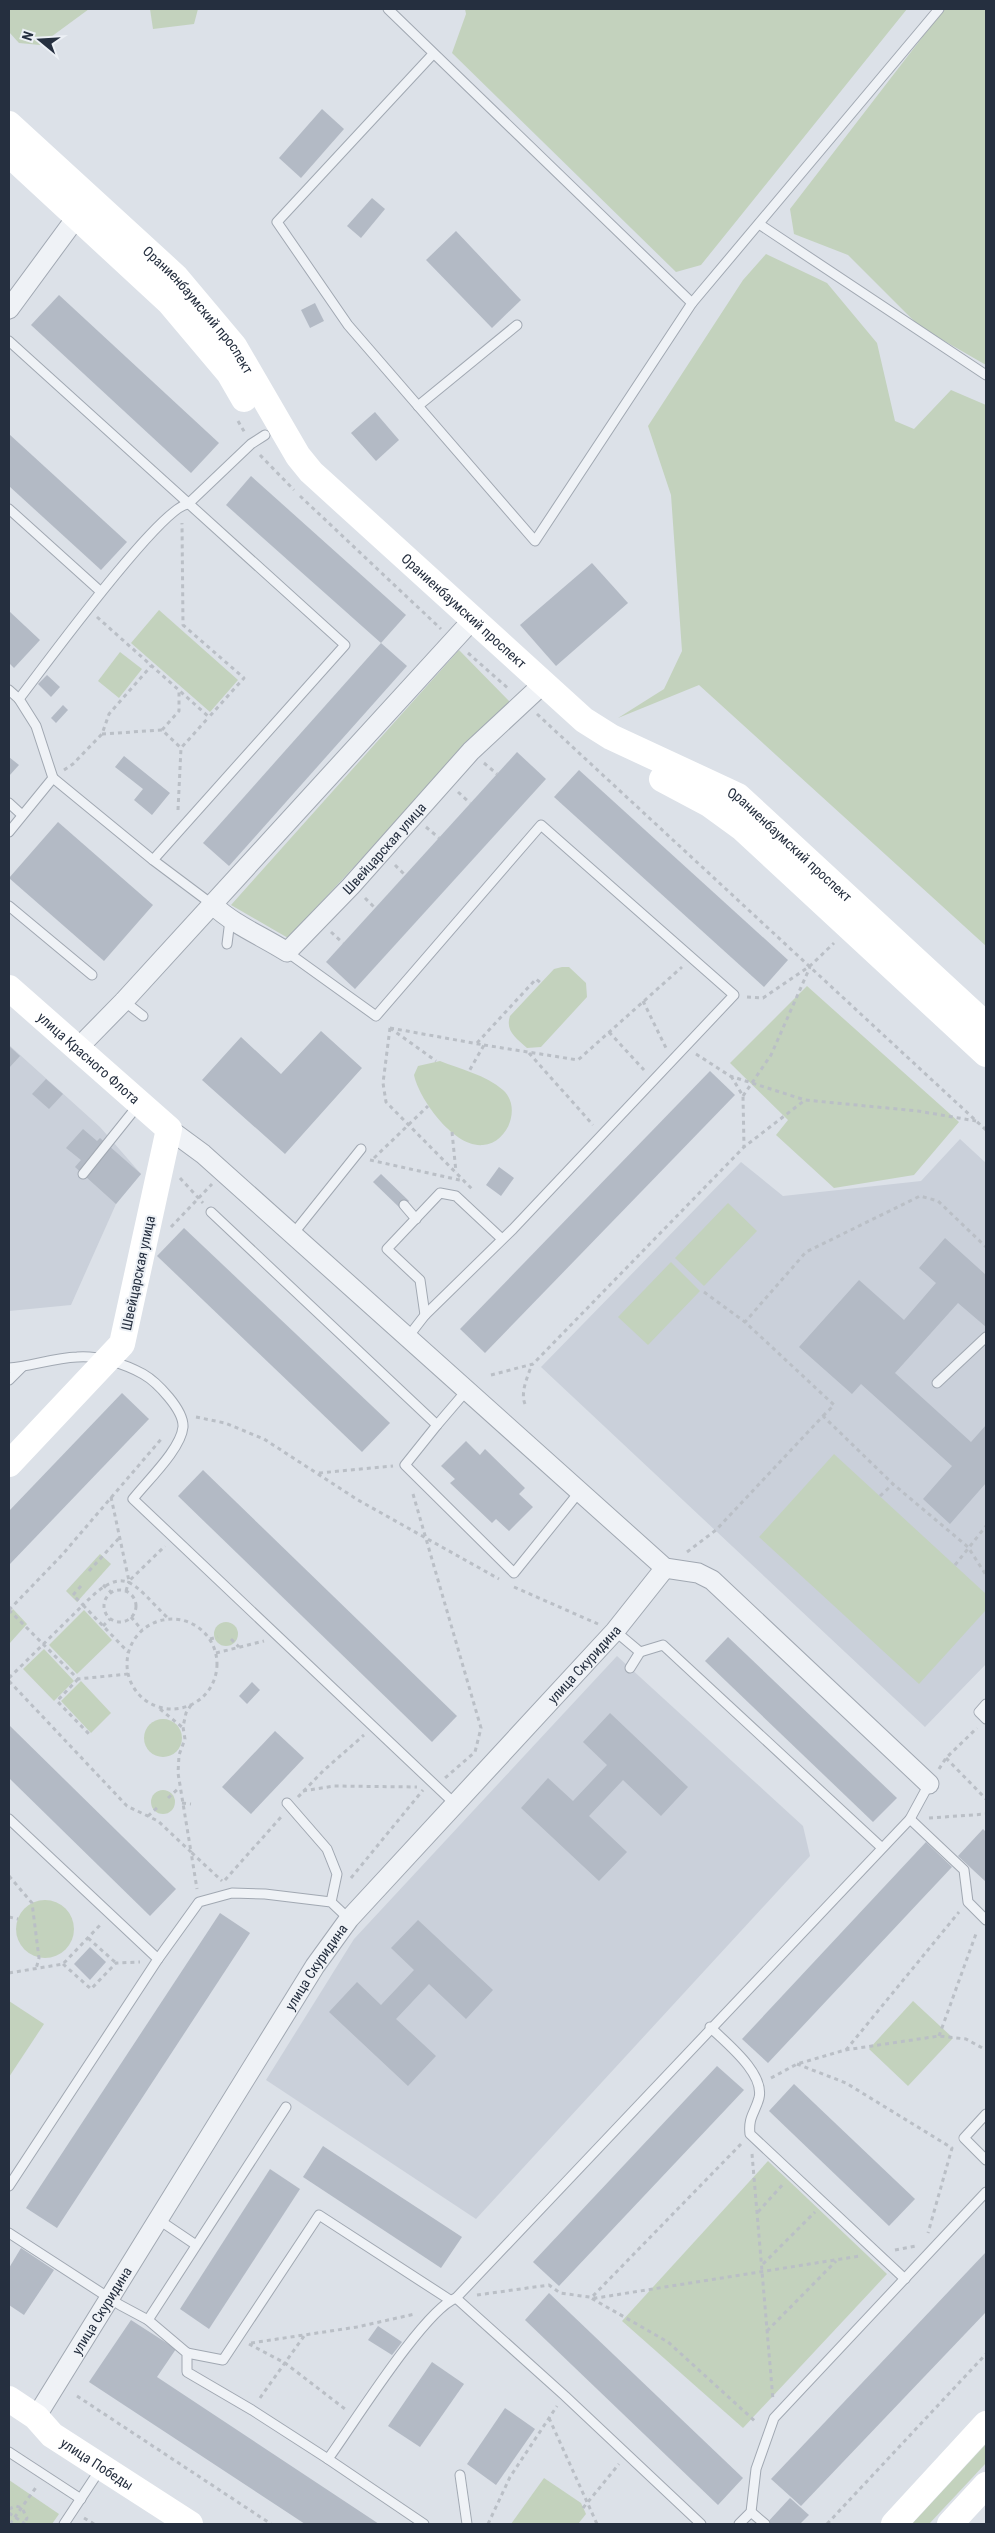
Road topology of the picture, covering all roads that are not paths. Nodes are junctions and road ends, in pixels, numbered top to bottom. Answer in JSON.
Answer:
{"nodes":[{"id":1,"x":388,"y":9,"type":"edge"},
{"id":2,"x":939,"y":9,"type":"edge"},
{"id":3,"x":433,"y":54,"type":"junction"},
{"id":4,"x":9,"y":124,"type":"edge"},
{"id":5,"x":9,"y":154,"type":"edge"},
{"id":6,"x":83,"y":208,"type":"junction"},
{"id":7,"x":759,"y":224,"type":"junction"},
{"id":8,"x":692,"y":303,"type":"junction"},
{"id":9,"x":9,"y":309,"type":"edge"},
{"id":10,"x":517,"y":325,"type":"dead end"},
{"id":11,"x":9,"y":341,"type":"edge"},
{"id":12,"x":986,"y":374,"type":"edge"},
{"id":13,"x":418,"y":406,"type":"junction"},
{"id":14,"x":265,"y":435,"type":"junction"},
{"id":15,"x":185,"y":504,"type":"junction"},
{"id":16,"x":9,"y":509,"type":"edge"},
{"id":17,"x":100,"y":591,"type":"junction"},
{"id":18,"x":464,"y":629,"type":"junction"},
{"id":19,"x":538,"y":689,"type":"junction"},
{"id":20,"x":9,"y":690,"type":"edge"},
{"id":21,"x":19,"y":699,"type":"junction"},
{"id":22,"x":53,"y":778,"type":"junction"},
{"id":23,"x":9,"y":803,"type":"edge"},
{"id":24,"x":22,"y":815,"type":"junction"},
{"id":25,"x":9,"y":832,"type":"edge"},
{"id":26,"x":153,"y":860,"type":"junction"},
{"id":27,"x":213,"y":904,"type":"junction"},
{"id":28,"x":9,"y":906,"type":"edge"},
{"id":29,"x":230,"y":920,"type":"junction"},
{"id":30,"x":227,"y":944,"type":"dead end"},
{"id":31,"x":287,"y":952,"type":"junction"},
{"id":32,"x":92,"y":975,"type":"dead end"},
{"id":33,"x":9,"y":988,"type":"edge"},
{"id":34,"x":124,"y":1002,"type":"junction"},
{"id":35,"x":143,"y":1016,"type":"dead end"},
{"id":36,"x":986,"y":1025,"type":"edge"},
{"id":37,"x":77,"y":1050,"type":"junction"},
{"id":38,"x":986,"y":1054,"type":"edge"},
{"id":39,"x":139,"y":1104,"type":"junction"},
{"id":40,"x":169,"y":1129,"type":"junction"},
{"id":41,"x":362,"y":1149,"type":"dead end"},
{"id":42,"x":83,"y":1174,"type":"dead end"},
{"id":43,"x":404,"y":1205,"type":"dead end"},
{"id":44,"x":211,"y":1212,"type":"road end"},
{"id":45,"x":416,"y":1218,"type":"junction"},
{"id":46,"x":293,"y":1234,"type":"junction"},
{"id":47,"x":502,"y":1239,"type":"junction"},
{"id":48,"x":426,"y":1315,"type":"junction"},
{"id":49,"x":408,"y":1337,"type":"junction"},
{"id":50,"x":986,"y":1338,"type":"edge"},
{"id":51,"x":108,"y":1361,"type":"junction"},
{"id":52,"x":22,"y":1367,"type":"junction"},
{"id":53,"x":9,"y":1368,"type":"edge"},
{"id":54,"x":9,"y":1380,"type":"edge"},
{"id":55,"x":937,"y":1383,"type":"dead end"},
{"id":56,"x":467,"y":1390,"type":"junction"},
{"id":57,"x":437,"y":1425,"type":"junction"},
{"id":58,"x":9,"y":1464,"type":"edge"},
{"id":59,"x":580,"y":1491,"type":"junction"},
{"id":60,"x":666,"y":1568,"type":"junction"},
{"id":61,"x":615,"y":1631,"type":"junction"},
{"id":62,"x":640,"y":1652,"type":"junction"},
{"id":63,"x":630,"y":1668,"type":"dead end"},
{"id":64,"x":986,"y":1704,"type":"edge"},
{"id":65,"x":986,"y":1719,"type":"edge"},
{"id":66,"x":929,"y":1784,"type":"joint"},
{"id":67,"x":287,"y":1803,"type":"dead end"},
{"id":68,"x":454,"y":1803,"type":"junction"},
{"id":69,"x":9,"y":1819,"type":"edge"},
{"id":70,"x":910,"y":1819,"type":"junction"},
{"id":71,"x":881,"y":1847,"type":"junction"},
{"id":72,"x":330,"y":1902,"type":"junction"},
{"id":73,"x":349,"y":1918,"type":"junction"},
{"id":74,"x":984,"y":1918,"type":"edge"},
{"id":75,"x":158,"y":1959,"type":"junction"},
{"id":76,"x":710,"y":2027,"type":"junction"},
{"id":77,"x":286,"y":2107,"type":"dead end"},
{"id":78,"x":986,"y":2114,"type":"edge"},
{"id":79,"x":986,"y":2160,"type":"edge"},
{"id":80,"x":9,"y":2186,"type":"edge"},
{"id":81,"x":986,"y":2192,"type":"edge"},
{"id":82,"x":159,"y":2220,"type":"junction"},
{"id":83,"x":9,"y":2233,"type":"edge"},
{"id":84,"x":196,"y":2245,"type":"junction"},
{"id":85,"x":905,"y":2279,"type":"junction"},
{"id":86,"x":110,"y":2298,"type":"junction"},
{"id":87,"x":453,"y":2299,"type":"junction"},
{"id":88,"x":148,"y":2320,"type":"junction"},
{"id":89,"x":187,"y":2353,"type":"junction"},
{"id":90,"x":9,"y":2399,"type":"edge"},
{"id":91,"x":36,"y":2417,"type":"junction"},
{"id":92,"x":986,"y":2424,"type":"edge"},
{"id":93,"x":9,"y":2452,"type":"edge"},
{"id":94,"x":328,"y":2459,"type":"junction"},
{"id":95,"x":102,"y":2468,"type":"junction"},
{"id":96,"x":460,"y":2475,"type":"dead end"},
{"id":97,"x":986,"y":2485,"type":"edge"},
{"id":98,"x":81,"y":2499,"type":"junction"},
{"id":99,"x":751,"y":2512,"type":"junction"},
{"id":100,"x":64,"y":2524,"type":"edge"},
{"id":101,"x":190,"y":2524,"type":"edge"},
{"id":102,"x":424,"y":2524,"type":"edge"},
{"id":103,"x":467,"y":2524,"type":"edge"},
{"id":104,"x":701,"y":2524,"type":"edge"},
{"id":105,"x":739,"y":2524,"type":"edge"},
{"id":106,"x":765,"y":2524,"type":"edge"},
{"id":107,"x":894,"y":2524,"type":"edge"},
{"id":108,"x":950,"y":2524,"type":"edge"}],
"edges":[{"from":1,"to":3,"type":"lane"},
{"from":2,"to":7,"type":"lane"},
{"from":3,"to":8,"type":"lane"},
{"from":3,"to":13,"type":"lane"},
{"from":4,"to":6,"type":"main road","name":"Ораниенбаумский проспект"},
{"from":5,"to":6,"type":"main road","name":"Ораниенбаумский проспект"},
{"from":6,"to":9,"type":"street"},
{"from":6,"to":14,"type":"main road","name":"Ораниенбаумский проспект"},
{"from":6,"to":19,"type":"main road","name":"Ораниенбаумский проспект"},
{"from":7,"to":8,"type":"lane"},
{"from":7,"to":12,"type":"lane"},
{"from":8,"to":13,"type":"lane"},
{"from":10,"to":13,"type":"lane"},
{"from":11,"to":15,"type":"lane"},
{"from":14,"to":15,"type":"lane"},
{"from":14,"to":18,"type":"main road","name":"Ораниенбаумский проспект"},
{"from":15,"to":17,"type":"lane"},
{"from":15,"to":26,"type":"lane"},
{"from":16,"to":17,"type":"lane"},
{"from":17,"to":21,"type":"lane"},
{"from":18,"to":19,"type":"main road","name":"Ораниенбаумский проспект"},
{"from":18,"to":27,"type":"street"},
{"from":19,"to":31,"type":"street","name":"Швейцарская улица"},
{"from":19,"to":36,"type":"main road","name":"Ораниенбаумский проспект"},
{"from":19,"to":38,"type":"main road","name":"Ораниенбаумский проспект"},
{"from":20,"to":21,"type":"lane"},
{"from":21,"to":22,"type":"lane"},
{"from":22,"to":24,"type":"lane"},
{"from":22,"to":26,"type":"lane"},
{"from":23,"to":24,"type":"lane"},
{"from":24,"to":25,"type":"lane"},
{"from":26,"to":27,"type":"lane"},
{"from":27,"to":29,"type":"street"},
{"from":27,"to":34,"type":"street"},
{"from":28,"to":32,"type":"lane"},
{"from":29,"to":30,"type":"lane"},
{"from":29,"to":31,"type":"street"},
{"from":31,"to":47,"type":"lane"},
{"from":33,"to":37,"type":"main road","name":"улица Красного Флота"},
{"from":34,"to":35,"type":"lane"},
{"from":34,"to":37,"type":"street"},
{"from":37,"to":39,"type":"main road","name":"улица Красного Флота"},
{"from":39,"to":40,"type":"main road","name":"улица Красного Флота"},
{"from":39,"to":42,"type":"lane"},
{"from":40,"to":46,"type":"street"},
{"from":40,"to":51,"type":"main road","name":"Швейцарская улица"},
{"from":41,"to":46,"type":"lane"},
{"from":43,"to":45,"type":"lane"},
{"from":44,"to":57,"type":"lane"},
{"from":45,"to":47,"type":"lane"},
{"from":45,"to":48,"type":"lane"},
{"from":46,"to":49,"type":"street"},
{"from":47,"to":48,"type":"lane"},
{"from":48,"to":49,"type":"lane"},
{"from":49,"to":56,"type":"street"},
{"from":50,"to":55,"type":"lane"},
{"from":51,"to":52,"type":"lane"},
{"from":51,"to":58,"type":"main road","name":"Швейцарская улица"},
{"from":51,"to":68,"type":"lane"},
{"from":52,"to":53,"type":"lane"},
{"from":52,"to":54,"type":"lane"},
{"from":56,"to":57,"type":"lane"},
{"from":56,"to":59,"type":"street"},
{"from":57,"to":59,"type":"lane"},
{"from":59,"to":60,"type":"street"},
{"from":60,"to":61,"type":"street","name":"улица Скуридина"},
{"from":60,"to":66,"type":"street"},
{"from":61,"to":62,"type":"lane"},
{"from":61,"to":68,"type":"street","name":"улица Скуридина"},
{"from":62,"to":63,"type":"lane"},
{"from":62,"to":71,"type":"lane"},
{"from":64,"to":65,"type":"lane"},
{"from":66,"to":70,"type":"lane"},
{"from":67,"to":72,"type":"lane"},
{"from":68,"to":73,"type":"street","name":"улица Скуридина"},
{"from":69,"to":75,"type":"lane"},
{"from":70,"to":71,"type":"lane"},
{"from":70,"to":74,"type":"lane"},
{"from":71,"to":76,"type":"lane"},
{"from":72,"to":73,"type":"lane"},
{"from":72,"to":75,"type":"lane"},
{"from":73,"to":82,"type":"street","name":"улица Скуридина"},
{"from":75,"to":80,"type":"lane"},
{"from":76,"to":85,"type":"lane"},
{"from":76,"to":87,"type":"lane"},
{"from":77,"to":84,"type":"lane"},
{"from":78,"to":79,"type":"lane"},
{"from":81,"to":85,"type":"lane"},
{"from":82,"to":84,"type":"lane"},
{"from":82,"to":86,"type":"street","name":"улица Скуридина"},
{"from":83,"to":86,"type":"lane"},
{"from":84,"to":88,"type":"lane"},
{"from":85,"to":99,"type":"lane"},
{"from":86,"to":88,"type":"lane"},
{"from":86,"to":91,"type":"street","name":"улица Скуридина"},
{"from":87,"to":89,"type":"lane"},
{"from":87,"to":94,"type":"lane"},
{"from":87,"to":104,"type":"lane"},
{"from":88,"to":89,"type":"lane"},
{"from":89,"to":94,"type":"lane"},
{"from":90,"to":91,"type":"main road","name":"улица Победы"},
{"from":91,"to":95,"type":"main road","name":"улица Победы"},
{"from":92,"to":107,"type":"main road"},
{"from":93,"to":98,"type":"lane"},
{"from":94,"to":102,"type":"lane"},
{"from":95,"to":98,"type":"lane"},
{"from":95,"to":101,"type":"main road","name":"улица Победы"},
{"from":96,"to":103,"type":"lane"},
{"from":97,"to":108,"type":"main road"},
{"from":98,"to":100,"type":"lane"},
{"from":99,"to":105,"type":"lane"},
{"from":99,"to":106,"type":"lane"}]}
